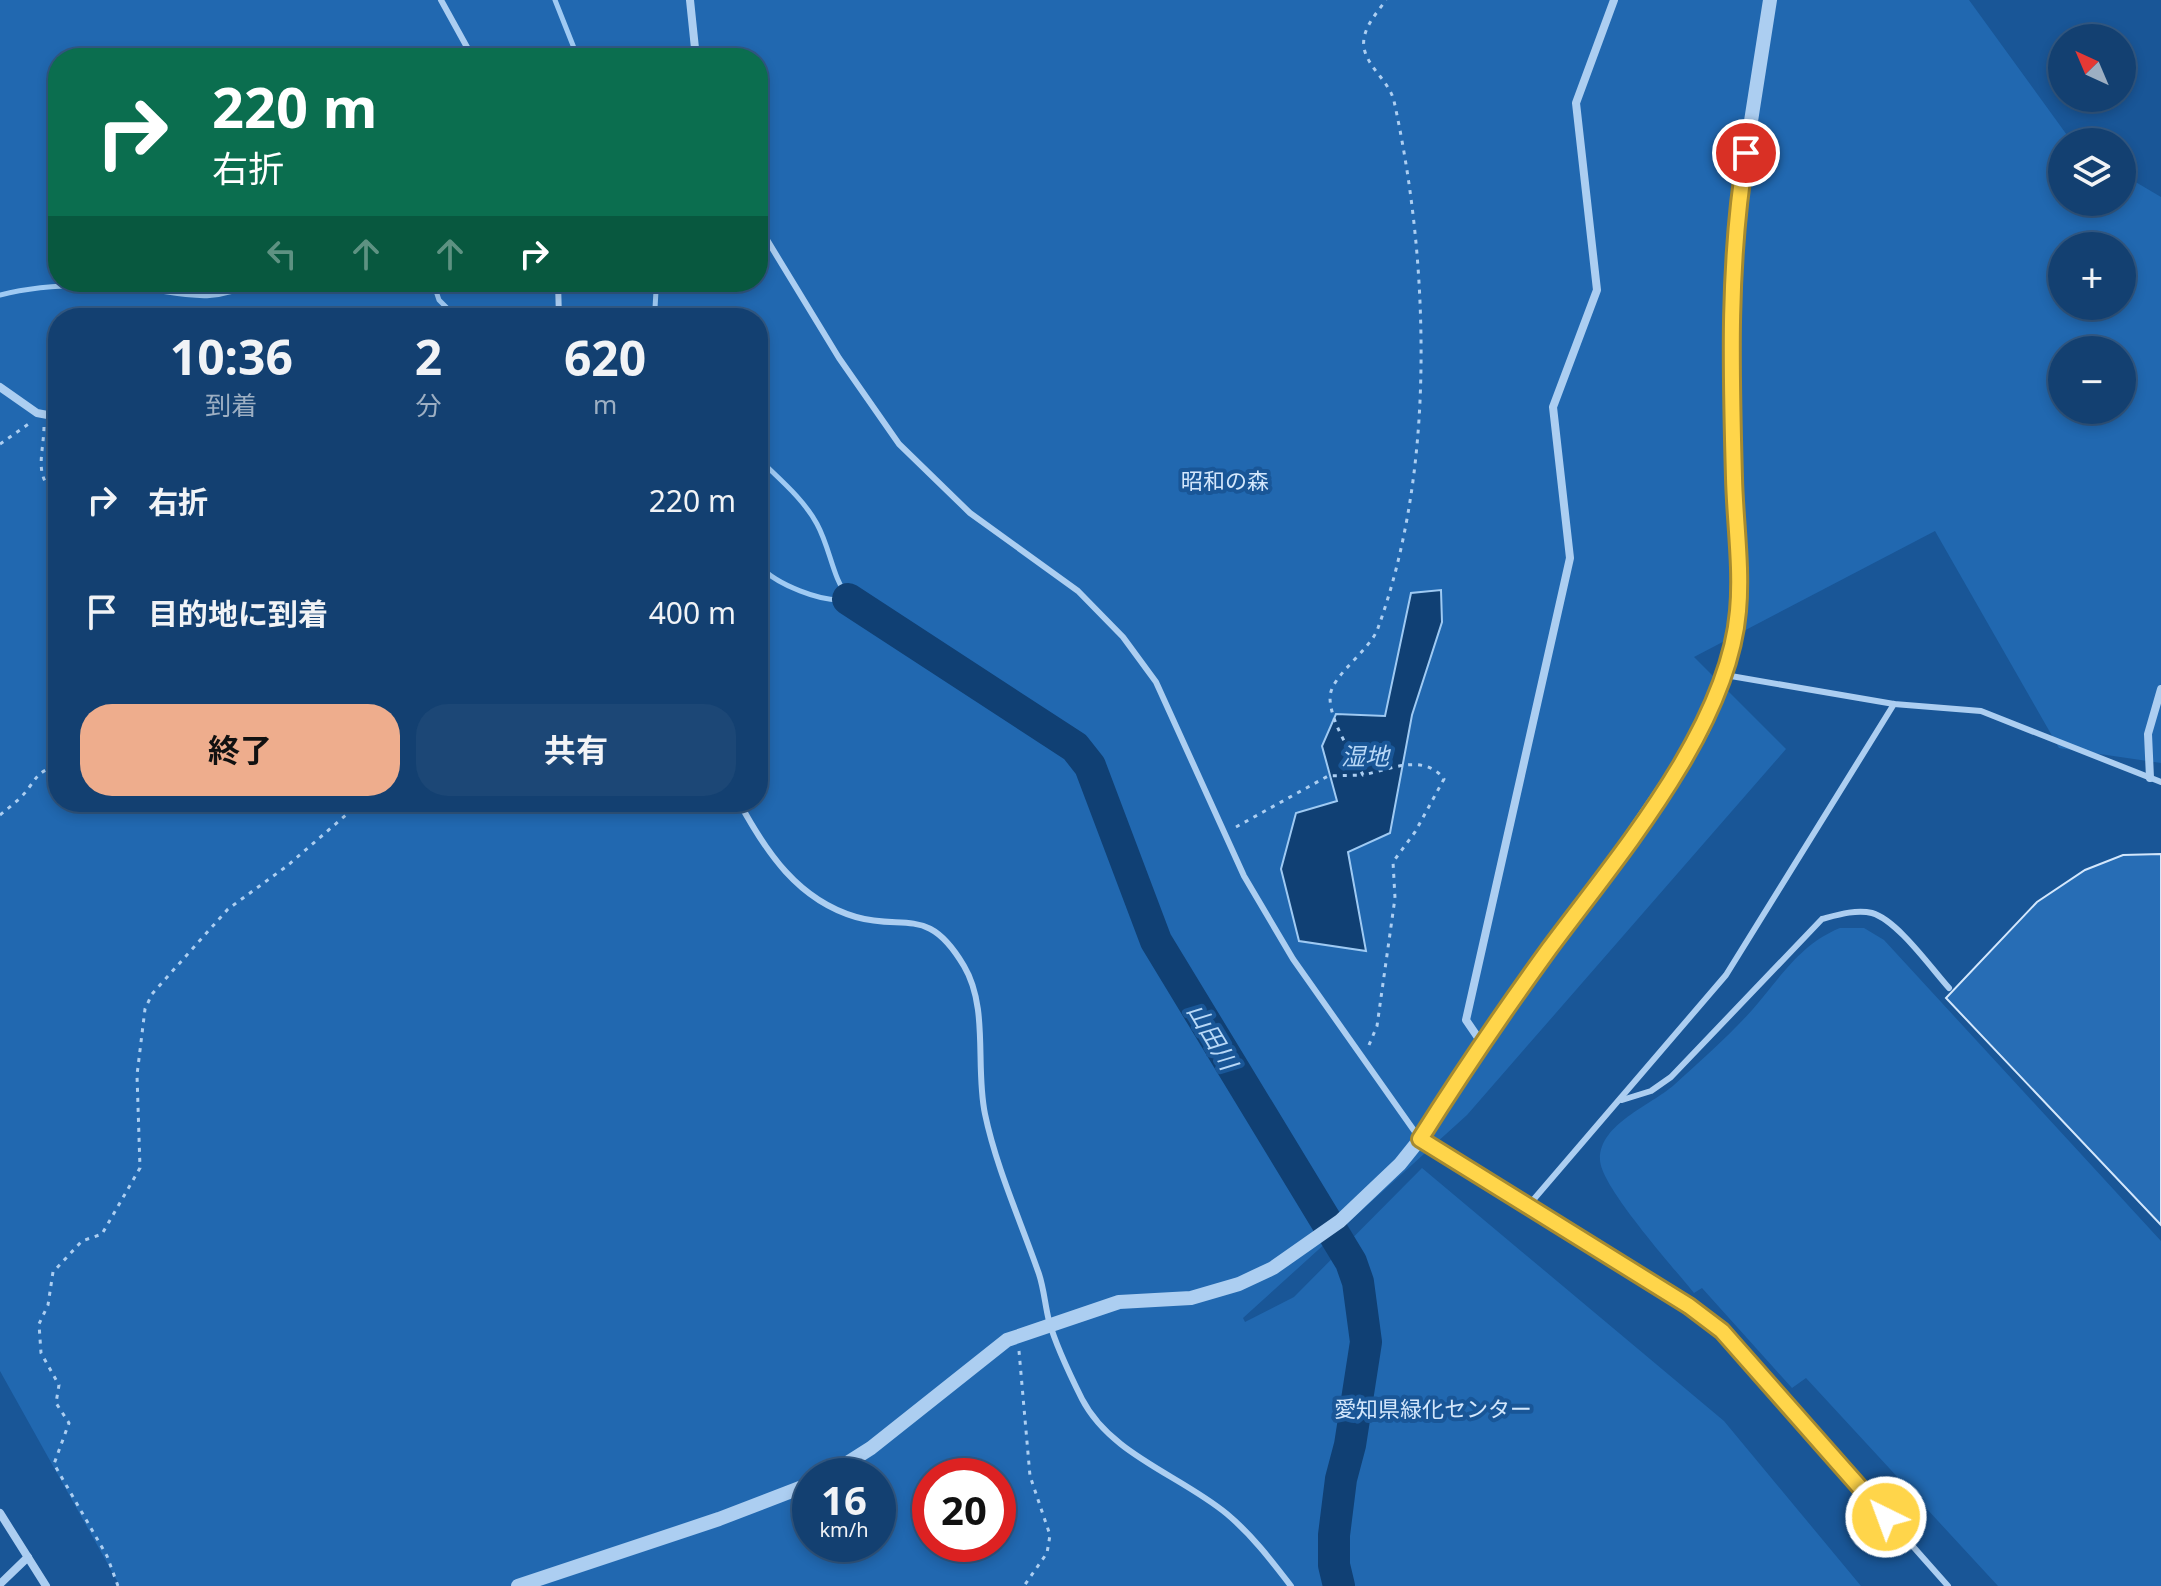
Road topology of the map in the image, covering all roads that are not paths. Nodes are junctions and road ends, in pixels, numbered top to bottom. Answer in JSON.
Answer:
{"nodes":[{"id":1,"x":441,"y":0,"type":"edge"},
{"id":2,"x":690,"y":0,"type":"edge"},
{"id":3,"x":1614,"y":0,"type":"edge"},
{"id":4,"x":1770,"y":0,"type":"edge"},
{"id":5,"x":467,"y":48,"type":"edge"},
{"id":6,"x":695,"y":48,"type":"edge"},
{"id":7,"x":768,"y":241,"type":"edge"},
{"id":8,"x":0,"y":387,"type":"edge"},
{"id":9,"x":48,"y":414,"type":"edge"},
{"id":10,"x":1725,"y":675,"type":"junction"},
{"id":11,"x":2161,"y":689,"type":"edge"},
{"id":12,"x":1894,"y":704,"type":"junction"},
{"id":13,"x":2150,"y":778,"type":"junction"},
{"id":14,"x":2161,"y":782,"type":"edge"},
{"id":15,"x":745,"y":812,"type":"edge"},
{"id":16,"x":1949,"y":988,"type":"dead end"},
{"id":17,"x":1481,"y":1042,"type":"junction"},
{"id":18,"x":1619,"y":1102,"type":"junction"},
{"id":19,"x":1420,"y":1139,"type":"junction"},
{"id":20,"x":1528,"y":1206,"type":"junction"},
{"id":21,"x":1050,"y":1323,"type":"junction"},
{"id":22,"x":855,"y":1458,"type":"edge"},
{"id":23,"x":792,"y":1491,"type":"edge"},
{"id":24,"x":0,"y":1513,"type":"edge"},
{"id":25,"x":28,"y":1557,"type":"junction"},
{"id":26,"x":0,"y":1584,"type":"edge"},
{"id":27,"x":46,"y":1586,"type":"edge"},
{"id":28,"x":518,"y":1586,"type":"edge"},
{"id":29,"x":1291,"y":1586,"type":"edge"},
{"id":30,"x":1948,"y":1586,"type":"edge"}],
"edges":[{"from":1,"to":5,"type":"lane"},
{"from":2,"to":6,"type":"street"},
{"from":3,"to":17,"type":"street"},
{"from":4,"to":10,"type":"street"},
{"from":7,"to":19,"type":"lane"},
{"from":8,"to":9,"type":"street"},
{"from":10,"to":12,"type":"lane"},
{"from":10,"to":17,"type":"street"},
{"from":11,"to":13,"type":"street"},
{"from":12,"to":13,"type":"lane"},
{"from":12,"to":18,"type":"lane"},
{"from":13,"to":14,"type":"lane"},
{"from":15,"to":21,"type":"lane"},
{"from":16,"to":18,"type":"lane"},
{"from":17,"to":19,"type":"street"},
{"from":18,"to":20,"type":"lane"},
{"from":19,"to":20,"type":"lane"},
{"from":19,"to":21,"type":"street"},
{"from":20,"to":30,"type":"lane"},
{"from":21,"to":22,"type":"street"},
{"from":21,"to":29,"type":"lane"},
{"from":23,"to":28,"type":"street"},
{"from":24,"to":25,"type":"street"},
{"from":25,"to":26,"type":"street"},
{"from":25,"to":27,"type":"street"}]}
